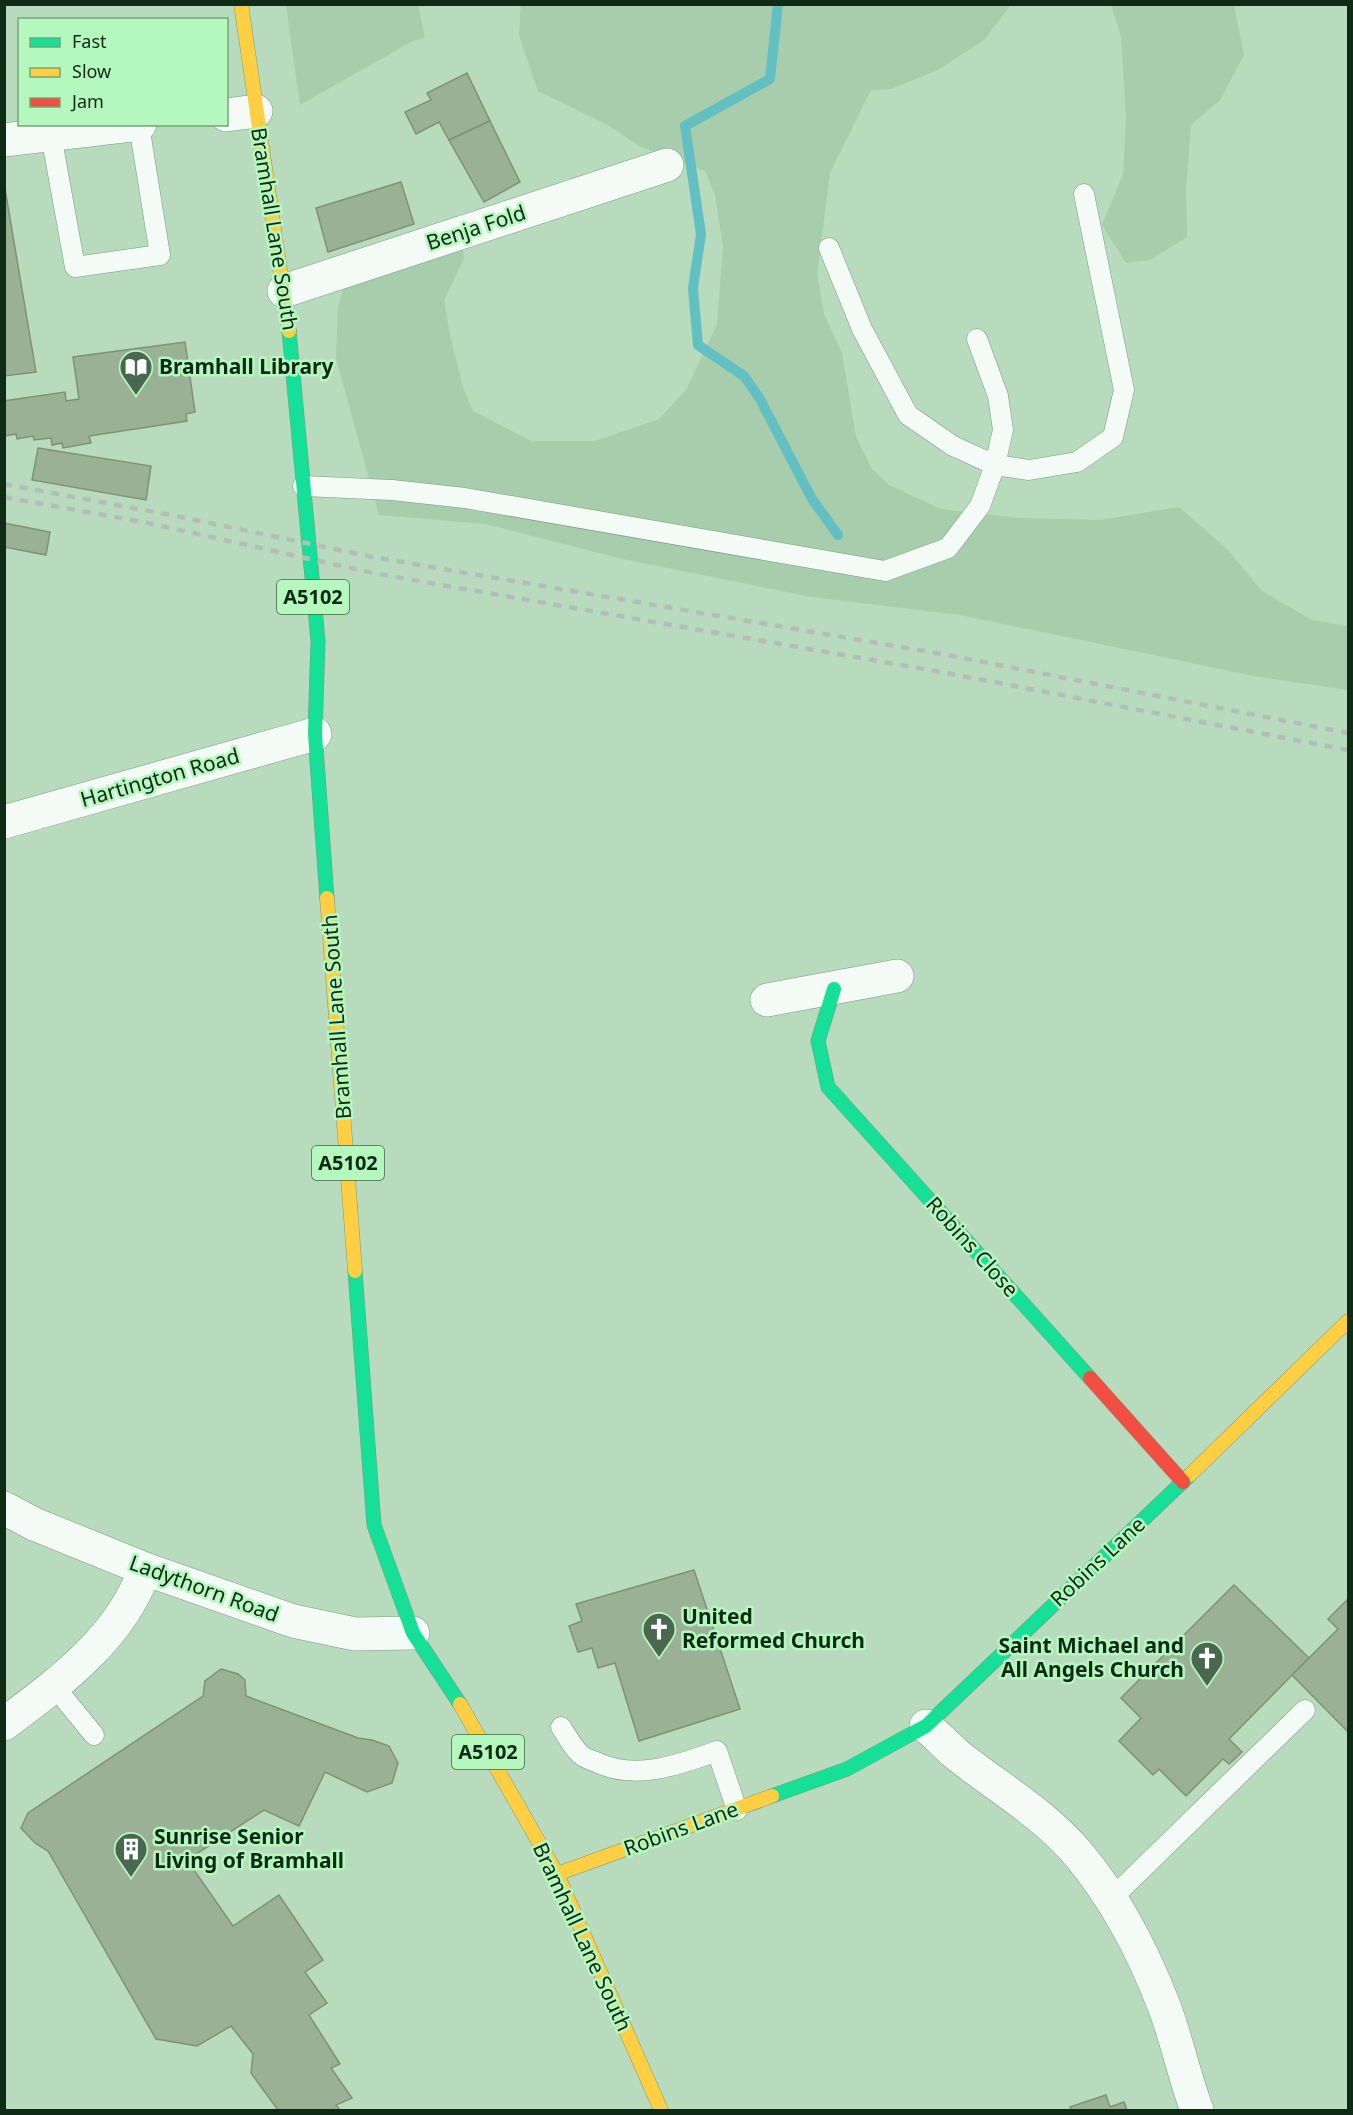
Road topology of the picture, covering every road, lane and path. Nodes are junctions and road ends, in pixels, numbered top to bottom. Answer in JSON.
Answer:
{"nodes":[{"id":1,"x":241,"y":4,"type":"edge"},
{"id":2,"x":241,"y":113,"type":"edge"},
{"id":3,"x":131,"y":126,"type":"edge"},
{"id":4,"x":140,"y":126,"type":"edge"},
{"id":5,"x":51,"y":135,"type":"junction"},
{"id":6,"x":4,"y":140,"type":"edge"},
{"id":7,"x":667,"y":165,"type":"dead end"},
{"id":8,"x":1084,"y":194,"type":"dead end"},
{"id":9,"x":829,"y":248,"type":"dead end"},
{"id":10,"x":284,"y":291,"type":"junction"},
{"id":11,"x":977,"y":339,"type":"dead end"},
{"id":12,"x":995,"y":465,"type":"junction"},
{"id":13,"x":303,"y":486,"type":"junction"},
{"id":14,"x":315,"y":734,"type":"junction"},
{"id":15,"x":4,"y":822,"type":"edge"},
{"id":16,"x":897,"y":976,"type":"dead end"},
{"id":17,"x":834,"y":988,"type":"junction"},
{"id":18,"x":767,"y":1000,"type":"dead end"},
{"id":19,"x":1348,"y":1321,"type":"edge"},
{"id":20,"x":1183,"y":1482,"type":"junction"},
{"id":21,"x":4,"y":1508,"type":"edge"},
{"id":22,"x":145,"y":1569,"type":"junction"},
{"id":23,"x":413,"y":1633,"type":"junction"},
{"id":24,"x":54,"y":1686,"type":"junction"},
{"id":25,"x":1305,"y":1710,"type":"dead end"},
{"id":26,"x":4,"y":1724,"type":"edge"},
{"id":27,"x":926,"y":1726,"type":"junction"},
{"id":28,"x":561,"y":1727,"type":"dead end"},
{"id":29,"x":94,"y":1735,"type":"dead end"},
{"id":30,"x":737,"y":1810,"type":"junction"},
{"id":31,"x":557,"y":1874,"type":"junction"},
{"id":32,"x":1111,"y":1899,"type":"junction"},
{"id":33,"x":661,"y":2110,"type":"edge"},
{"id":34,"x":1197,"y":2110,"type":"edge"}],
"edges":[{"from":1,"to":2,"type":"main road","name":"Bramhall Lane South","number":"A5102"},
{"from":2,"to":10,"type":"main road","name":"Bramhall Lane South","number":"A5102"},
{"from":3,"to":5,"type":"street"},
{"from":4,"to":5,"type":"lane"},
{"from":5,"to":6,"type":"street"},
{"from":7,"to":10,"type":"street","name":"Benja Fold"},
{"from":8,"to":12,"type":"lane"},
{"from":9,"to":12,"type":"lane"},
{"from":10,"to":13,"type":"main road","name":"Bramhall Lane South","number":"A5102"},
{"from":11,"to":12,"type":"lane"},
{"from":12,"to":13,"type":"lane"},
{"from":13,"to":14,"type":"main road","name":"Bramhall Lane South","number":"A5102"},
{"from":14,"to":15,"type":"street","name":"Hartington Road"},
{"from":14,"to":23,"type":"main road","name":"Bramhall Lane South","number":"A5102"},
{"from":16,"to":17,"type":"street"},
{"from":17,"to":18,"type":"street"},
{"from":17,"to":20,"type":"main road","name":"Robins Close"},
{"from":19,"to":20,"type":"main road","name":"Robins Lane"},
{"from":20,"to":27,"type":"main road","name":"Robins Lane"},
{"from":21,"to":22,"type":"street","name":"Ladythorn Road"},
{"from":22,"to":23,"type":"street","name":"Ladythorn Road"},
{"from":22,"to":24,"type":"street"},
{"from":23,"to":31,"type":"main road","name":"Bramhall Lane South","number":"A5102"},
{"from":24,"to":26,"type":"street"},
{"from":24,"to":29,"type":"lane"},
{"from":25,"to":32,"type":"lane"},
{"from":27,"to":30,"type":"main road","name":"Robins Lane"},
{"from":27,"to":32,"type":"street"},
{"from":28,"to":30,"type":"lane"},
{"from":30,"to":31,"type":"main road","name":"Robins Lane"},
{"from":31,"to":33,"type":"main road","name":"Bramhall Lane South","number":"A5102"},
{"from":32,"to":34,"type":"street"}]}
